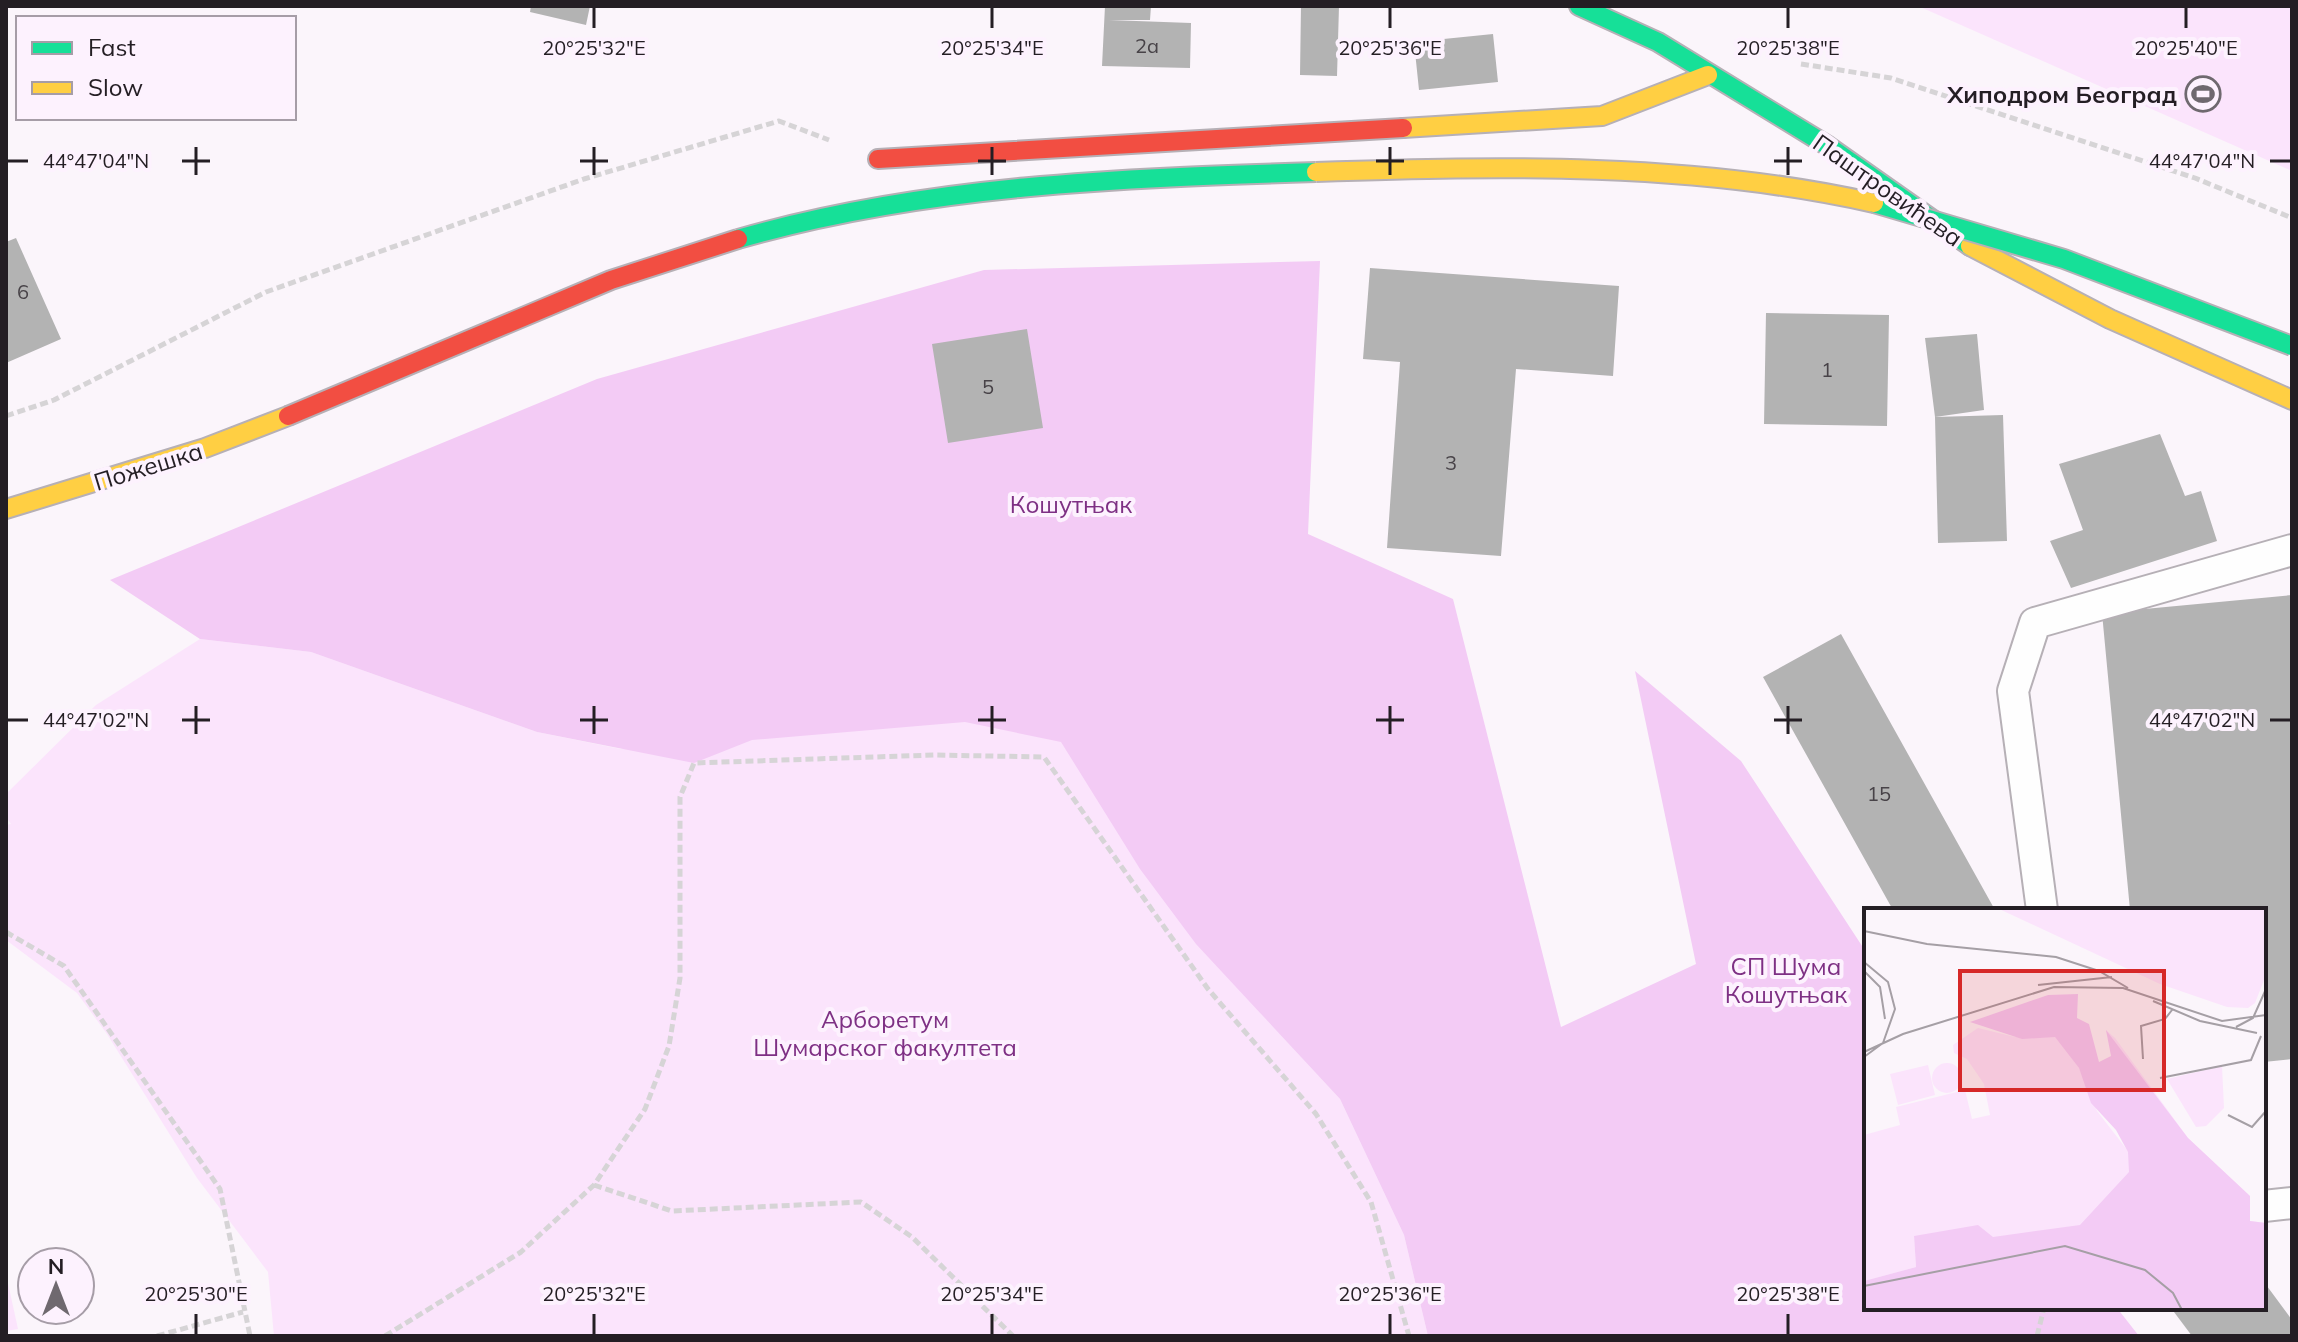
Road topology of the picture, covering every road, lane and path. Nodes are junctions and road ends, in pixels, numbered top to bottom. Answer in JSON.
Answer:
{"nodes":[{"id":1,"x":1579,"y":6,"type":"edge"},
{"id":2,"x":1798,"y":64,"type":"dead end"},
{"id":3,"x":1708,"y":75,"type":"junction"},
{"id":4,"x":878,"y":159,"type":"joint"},
{"id":5,"x":2292,"y":218,"type":"edge"},
{"id":6,"x":2292,"y":346,"type":"edge"},
{"id":7,"x":2292,"y":400,"type":"edge"},
{"id":8,"x":6,"y":416,"type":"edge"},
{"id":9,"x":6,"y":509,"type":"edge"},
{"id":10,"x":2292,"y":550,"type":"edge"},
{"id":11,"x":2042,"y":908,"type":"edge"},
{"id":12,"x":6,"y":932,"type":"edge"},
{"id":13,"x":594,"y":1185,"type":"junction"},
{"id":14,"x":2292,"y":1203,"type":"edge"},
{"id":15,"x":2266,"y":1206,"type":"edge"},
{"id":16,"x":2044,"y":1310,"type":"edge"},
{"id":17,"x":243,"y":1312,"type":"junction"},
{"id":18,"x":157,"y":1336,"type":"edge"},
{"id":19,"x":250,"y":1336,"type":"edge"},
{"id":20,"x":385,"y":1336,"type":"edge"},
{"id":21,"x":1013,"y":1336,"type":"edge"},
{"id":22,"x":1409,"y":1336,"type":"edge"},
{"id":23,"x":2037,"y":1336,"type":"edge"}],
"edges":[{"from":1,"to":3,"type":"main road","name":"Паштровићева"},
{"from":2,"to":5,"type":"path"},
{"from":3,"to":4,"type":"main road"},
{"from":3,"to":7,"type":"main road","name":"Паштровићева"},
{"from":4,"to":8,"type":"path"},
{"from":6,"to":9,"type":"main road","name":"Пожешка","bridge":true},
{"from":10,"to":11,"type":"lane"},
{"from":12,"to":17,"type":"path"},
{"from":13,"to":20,"type":"path"},
{"from":13,"to":21,"type":"path"},
{"from":13,"to":22,"type":"path"},
{"from":14,"to":15,"type":"lane"},
{"from":16,"to":23,"type":"path"},
{"from":17,"to":18,"type":"path"},
{"from":17,"to":19,"type":"path"}]}
